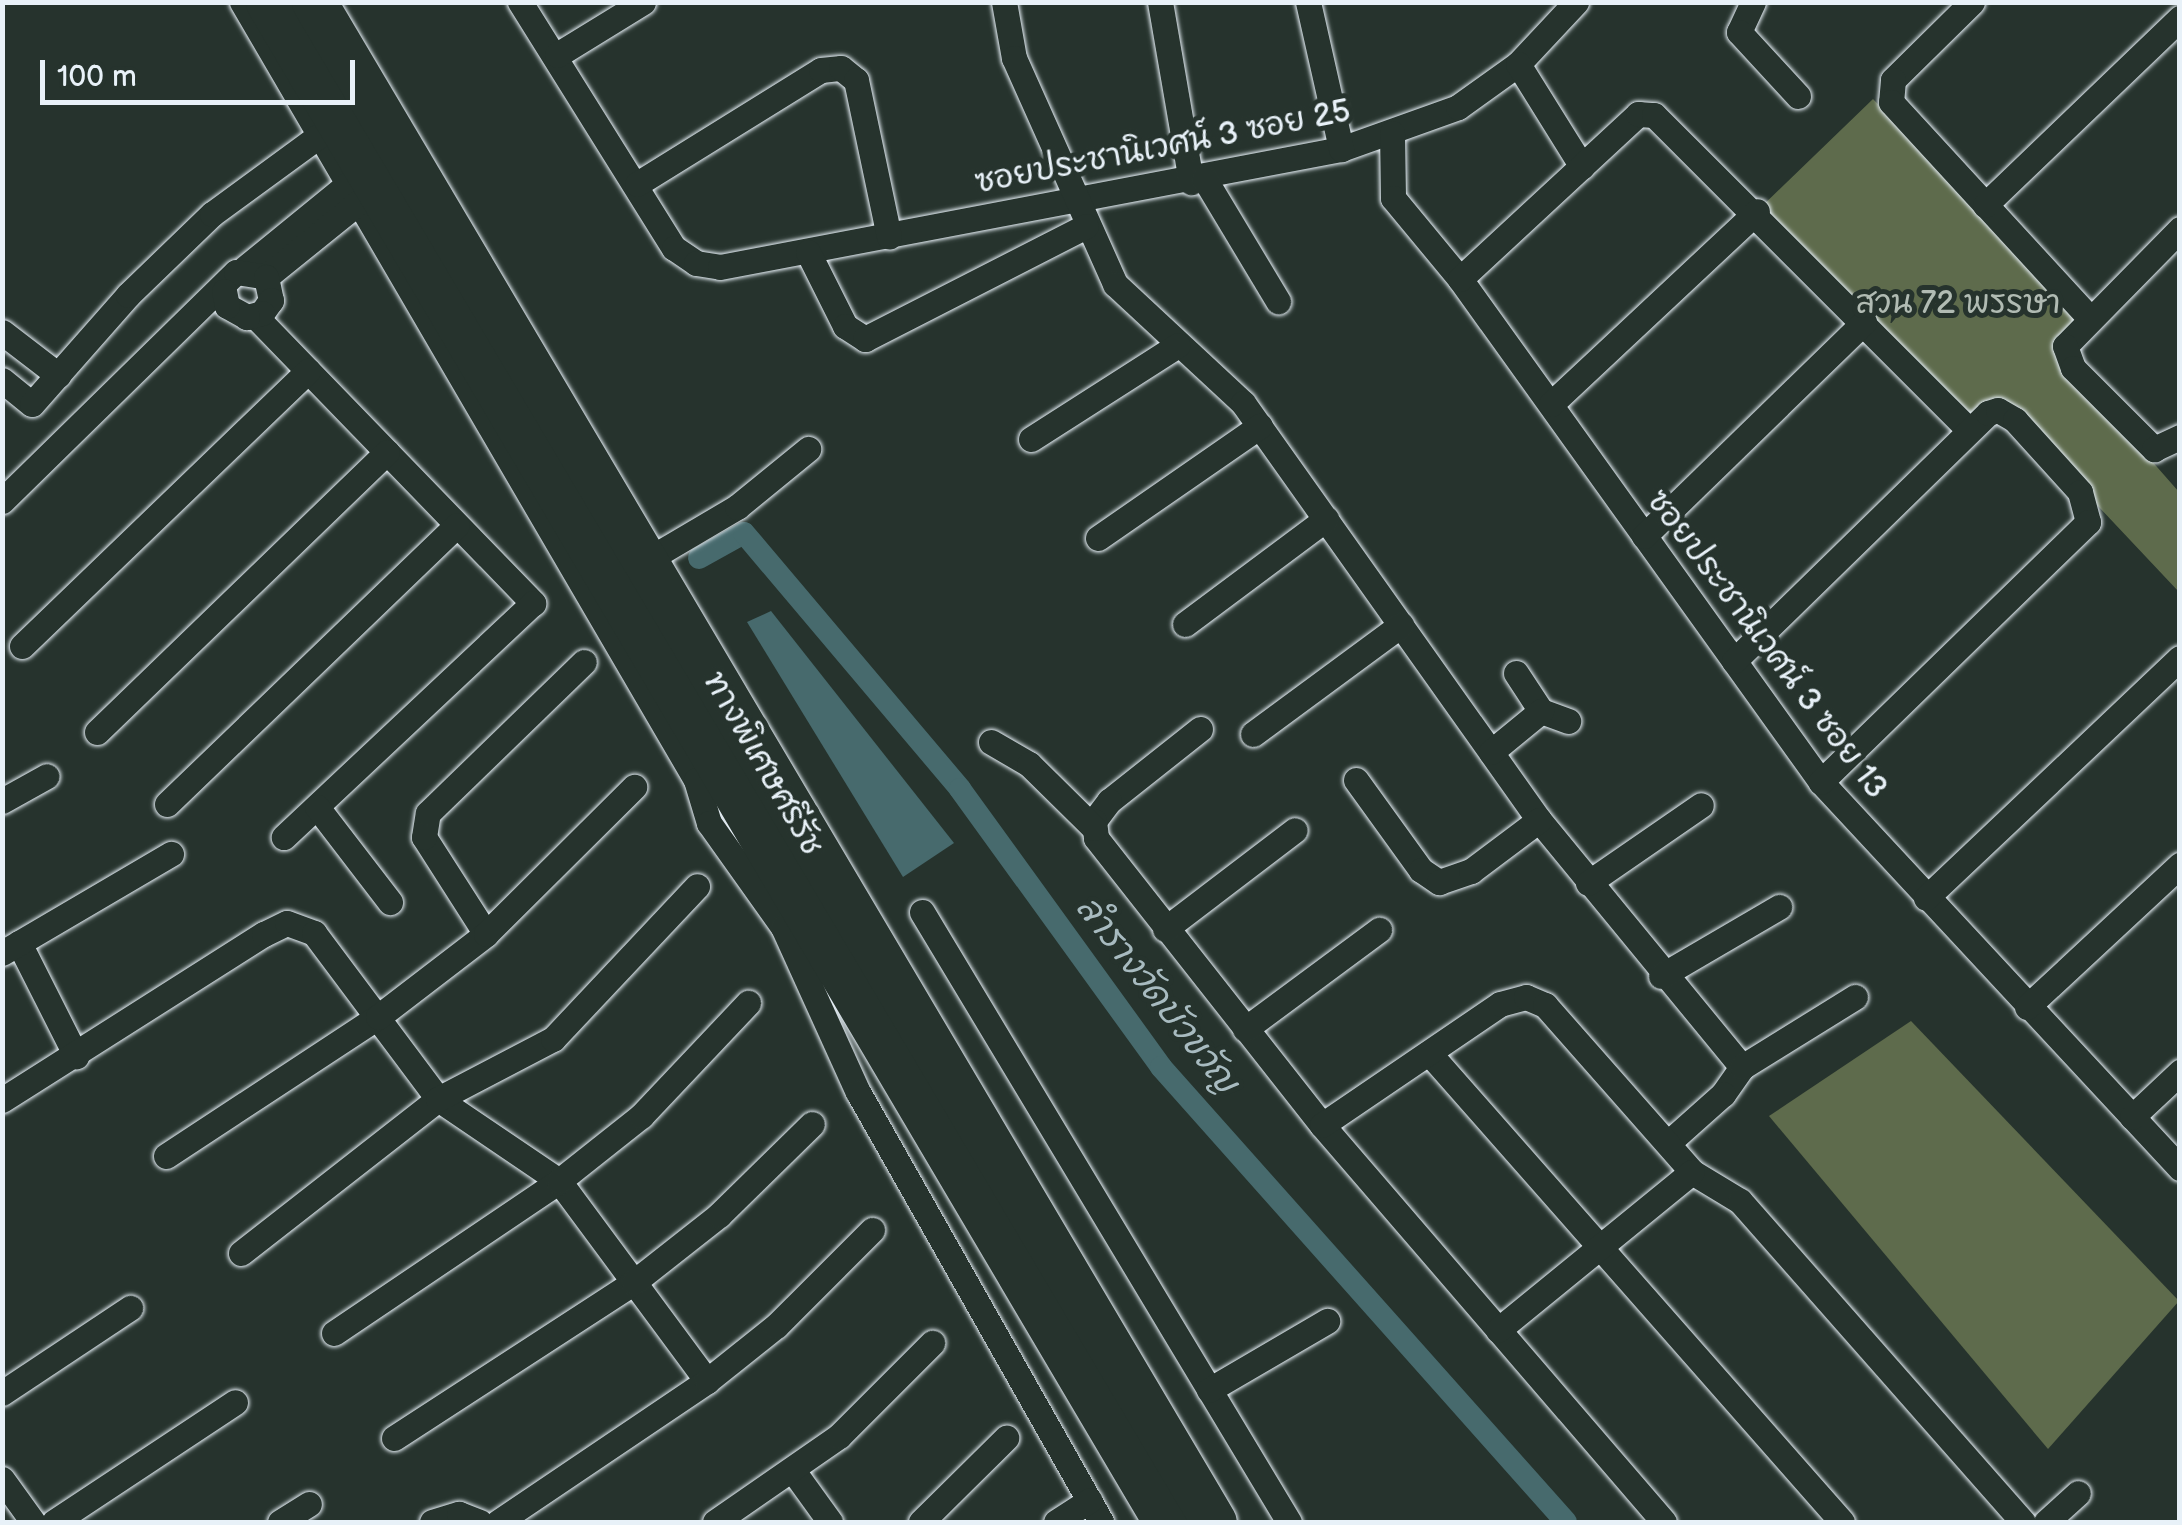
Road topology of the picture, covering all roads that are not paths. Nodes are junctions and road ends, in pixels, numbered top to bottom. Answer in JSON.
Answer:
{"nodes":[{"id":1,"x":242,"y":2,"type":"edge"},
{"id":2,"x":268,"y":2,"type":"edge"},
{"id":3,"x":314,"y":2,"type":"edge"},
{"id":4,"x":520,"y":2,"type":"edge"},
{"id":5,"x":644,"y":2,"type":"edge"},
{"id":6,"x":1004,"y":2,"type":"edge"},
{"id":7,"x":1160,"y":2,"type":"edge"},
{"id":8,"x":1308,"y":2,"type":"edge"},
{"id":9,"x":1576,"y":2,"type":"edge"},
{"id":10,"x":1753,"y":2,"type":"edge"},
{"id":11,"x":1972,"y":2,"type":"edge"},
{"id":12,"x":2180,"y":18,"type":"edge"},
{"id":13,"x":557,"y":55,"type":"junction"},
{"id":14,"x":1518,"y":64,"type":"junction"},
{"id":15,"x":1798,"y":96,"type":"dead end"},
{"id":16,"x":1392,"y":133,"type":"junction"},
{"id":17,"x":320,"y":136,"type":"junction"},
{"id":18,"x":1342,"y":149,"type":"junction"},
{"id":19,"x":1582,"y":167,"type":"junction"},
{"id":20,"x":1197,"y":180,"type":"junction"},
{"id":21,"x":637,"y":184,"type":"junction"},
{"id":22,"x":354,"y":193,"type":"junction"},
{"id":23,"x":1075,"y":199,"type":"junction"},
{"id":24,"x":1985,"y":205,"type":"junction"},
{"id":25,"x":1757,"y":212,"type":"junction"},
{"id":26,"x":1086,"y":226,"type":"junction"},
{"id":27,"x":2180,"y":229,"type":"edge"},
{"id":28,"x":889,"y":236,"type":"junction"},
{"id":29,"x":808,"y":252,"type":"junction"},
{"id":30,"x":255,"y":273,"type":"junction"},
{"id":31,"x":1460,"y":278,"type":"junction"},
{"id":32,"x":224,"y":291,"type":"junction"},
{"id":33,"x":1278,"y":301,"type":"dead end"},
{"id":34,"x":254,"y":316,"type":"junction"},
{"id":35,"x":2088,"y":316,"type":"junction"},
{"id":36,"x":1864,"y":322,"type":"junction"},
{"id":37,"x":2,"y":332,"type":"edge"},
{"id":38,"x":1178,"y":345,"type":"junction"},
{"id":39,"x":308,"y":372,"type":"junction"},
{"id":40,"x":58,"y":375,"type":"junction"},
{"id":41,"x":2,"y":380,"type":"edge"},
{"id":42,"x":1551,"y":404,"type":"junction"},
{"id":43,"x":1260,"y":426,"type":"junction"},
{"id":44,"x":1969,"y":430,"type":"junction"},
{"id":45,"x":2180,"y":437,"type":"edge"},
{"id":46,"x":1031,"y":438,"type":"dead end"},
{"id":47,"x":808,"y":449,"type":"dead end"},
{"id":48,"x":386,"y":452,"type":"junction"},
{"id":49,"x":2,"y":502,"type":"edge"},
{"id":50,"x":1326,"y":520,"type":"junction"},
{"id":51,"x":457,"y":524,"type":"junction"},
{"id":52,"x":1644,"y":536,"type":"junction"},
{"id":53,"x":1098,"y":538,"type":"dead end"},
{"id":54,"x":659,"y":554,"type":"dead end"},
{"id":55,"x":1186,"y":624,"type":"dead end"},
{"id":56,"x":1401,"y":625,"type":"junction"},
{"id":57,"x":22,"y":646,"type":"dead end"},
{"id":58,"x":2180,"y":658,"type":"edge"},
{"id":59,"x":1734,"y":661,"type":"junction"},
{"id":60,"x":584,"y":662,"type":"dead end"},
{"id":61,"x":1516,"y":672,"type":"dead end"},
{"id":62,"x":1541,"y":711,"type":"junction"},
{"id":63,"x":1568,"y":721,"type":"dead end"},
{"id":64,"x":1200,"y":730,"type":"dead end"},
{"id":65,"x":96,"y":732,"type":"dead end"},
{"id":66,"x":1253,"y":734,"type":"dead end"},
{"id":67,"x":991,"y":742,"type":"dead end"},
{"id":68,"x":1491,"y":752,"type":"junction"},
{"id":69,"x":47,"y":776,"type":"dead end"},
{"id":70,"x":1356,"y":780,"type":"dead end"},
{"id":71,"x":1821,"y":782,"type":"junction"},
{"id":72,"x":634,"y":786,"type":"dead end"},
{"id":73,"x":2,"y":800,"type":"edge"},
{"id":74,"x":167,"y":804,"type":"dead end"},
{"id":75,"x":1701,"y":805,"type":"dead end"},
{"id":76,"x":316,"y":807,"type":"junction"},
{"id":77,"x":1540,"y":820,"type":"junction"},
{"id":78,"x":1094,"y":828,"type":"junction"},
{"id":79,"x":1294,"y":830,"type":"dead end"},
{"id":80,"x":284,"y":837,"type":"dead end"},
{"id":81,"x":171,"y":854,"type":"dead end"},
{"id":82,"x":2180,"y":865,"type":"edge"},
{"id":83,"x":1588,"y":883,"type":"junction"},
{"id":84,"x":697,"y":886,"type":"dead end"},
{"id":85,"x":1926,"y":898,"type":"junction"},
{"id":86,"x":390,"y":902,"type":"dead end"},
{"id":87,"x":1780,"y":907,"type":"dead end"},
{"id":88,"x":922,"y":912,"type":"dead end"},
{"id":89,"x":1166,"y":929,"type":"junction"},
{"id":90,"x":1379,"y":930,"type":"dead end"},
{"id":91,"x":486,"y":934,"type":"junction"},
{"id":92,"x":11,"y":948,"type":"edge"},
{"id":93,"x":1661,"y":976,"type":"junction"},
{"id":94,"x":1855,"y":997,"type":"dead end"},
{"id":95,"x":748,"y":1004,"type":"dead end"},
{"id":96,"x":2026,"y":1007,"type":"junction"},
{"id":97,"x":378,"y":1017,"type":"junction"},
{"id":98,"x":1245,"y":1029,"type":"junction"},
{"id":99,"x":1429,"y":1053,"type":"junction"},
{"id":100,"x":76,"y":1056,"type":"junction"},
{"id":101,"x":1742,"y":1067,"type":"junction"},
{"id":102,"x":2180,"y":1072,"type":"edge"},
{"id":103,"x":438,"y":1099,"type":"junction"},
{"id":104,"x":2,"y":1100,"type":"edge"},
{"id":105,"x":2132,"y":1117,"type":"junction"},
{"id":106,"x":812,"y":1124,"type":"dead end"},
{"id":107,"x":1322,"y":1126,"type":"junction"},
{"id":108,"x":1668,"y":1143,"type":"junction"},
{"id":109,"x":166,"y":1156,"type":"dead end"},
{"id":110,"x":2180,"y":1168,"type":"edge"},
{"id":111,"x":1692,"y":1172,"type":"junction"},
{"id":112,"x":559,"y":1181,"type":"junction"},
{"id":113,"x":872,"y":1230,"type":"dead end"},
{"id":114,"x":1600,"y":1247,"type":"junction"},
{"id":115,"x":241,"y":1253,"type":"dead end"},
{"id":116,"x":634,"y":1282,"type":"junction"},
{"id":117,"x":130,"y":1308,"type":"dead end"},
{"id":118,"x":1327,"y":1321,"type":"dead end"},
{"id":119,"x":1498,"y":1330,"type":"junction"},
{"id":120,"x":334,"y":1333,"type":"dead end"},
{"id":121,"x":932,"y":1343,"type":"dead end"},
{"id":122,"x":707,"y":1381,"type":"junction"},
{"id":123,"x":1209,"y":1390,"type":"junction"},
{"id":124,"x":2,"y":1392,"type":"edge"},
{"id":125,"x":236,"y":1402,"type":"dead end"},
{"id":126,"x":394,"y":1438,"type":"dead end"},
{"id":127,"x":1006,"y":1438,"type":"dead end"},
{"id":128,"x":794,"y":1472,"type":"junction"},
{"id":129,"x":2,"y":1479,"type":"edge"},
{"id":130,"x":2078,"y":1493,"type":"dead end"},
{"id":131,"x":309,"y":1504,"type":"dead end"},
{"id":132,"x":1096,"y":1512,"type":"edge"},
{"id":133,"x":33,"y":1522,"type":"edge"},
{"id":134,"x":54,"y":1522,"type":"edge"},
{"id":135,"x":280,"y":1522,"type":"edge"},
{"id":136,"x":432,"y":1522,"type":"edge"},
{"id":137,"x":480,"y":1522,"type":"edge"},
{"id":138,"x":498,"y":1522,"type":"edge"},
{"id":139,"x":715,"y":1522,"type":"edge"},
{"id":140,"x":830,"y":1522,"type":"edge"},
{"id":141,"x":921,"y":1522,"type":"edge"},
{"id":142,"x":1056,"y":1522,"type":"edge"},
{"id":143,"x":1166,"y":1522,"type":"edge"},
{"id":144,"x":1214,"y":1522,"type":"edge"},
{"id":145,"x":1288,"y":1522,"type":"edge"},
{"id":146,"x":1664,"y":1522,"type":"edge"},
{"id":147,"x":1842,"y":1522,"type":"edge"},
{"id":148,"x":2023,"y":1522,"type":"edge"},
{"id":149,"x":2046,"y":1522,"type":"edge"}],
"edges":[{"from":1,"to":17,"type":"street"},
{"from":2,"to":143,"type":"highway","name":"ทางพิเศษศรีรัช"},
{"from":3,"to":144,"type":"highway","name":"ทางพิเศษศรีรัช"},
{"from":4,"to":13,"type":"street"},
{"from":5,"to":13,"type":"street"},
{"from":6,"to":23,"type":"street"},
{"from":7,"to":20,"type":"street"},
{"from":8,"to":18,"type":"street"},
{"from":9,"to":14,"type":"street","name":"ซอยประชานิเวศน์ 3 ซอย 25"},
{"from":10,"to":15,"type":"street"},
{"from":11,"to":24,"type":"street"},
{"from":12,"to":24,"type":"street"},
{"from":13,"to":21,"type":"street"},
{"from":14,"to":16,"type":"street","name":"ซอยประชานิเวศน์ 3 ซอย 25"},
{"from":14,"to":19,"type":"street"},
{"from":16,"to":18,"type":"street","name":"ซอยประชานิเวศน์ 3 ซอย 25"},
{"from":16,"to":31,"type":"street","name":"ซอยประชานิเวศน์ 3 ซอย 13"},
{"from":17,"to":22,"type":"street"},
{"from":17,"to":40,"type":"street"},
{"from":18,"to":20,"type":"street","name":"ซอยประชานิเวศน์ 3 ซอย 25"},
{"from":19,"to":25,"type":"street"},
{"from":19,"to":31,"type":"street"},
{"from":20,"to":23,"type":"street","name":"ซอยประชานิเวศน์ 3 ซอย 25"},
{"from":20,"to":33,"type":"street"},
{"from":21,"to":28,"type":"street"},
{"from":21,"to":29,"type":"street","name":"ซอยประชานิเวศน์ 3 ซอย 25"},
{"from":22,"to":30,"type":"street"},
{"from":22,"to":132,"type":"street"},
{"from":23,"to":26,"type":"street"},
{"from":23,"to":28,"type":"street","name":"ซอยประชานิเวศน์ 3 ซอย 25"},
{"from":24,"to":35,"type":"street"},
{"from":25,"to":36,"type":"street"},
{"from":25,"to":42,"type":"street"},
{"from":26,"to":29,"type":"street"},
{"from":26,"to":38,"type":"street"},
{"from":27,"to":35,"type":"street"},
{"from":28,"to":29,"type":"street","name":"ซอยประชานิเวศน์ 3 ซอย 25"},
{"from":30,"to":32,"type":"street"},
{"from":30,"to":34,"type":"street"},
{"from":31,"to":42,"type":"street","name":"ซอยประชานิเวศน์ 3 ซอย 13"},
{"from":32,"to":34,"type":"street"},
{"from":32,"to":49,"type":"street"},
{"from":34,"to":39,"type":"street"},
{"from":35,"to":45,"type":"street"},
{"from":36,"to":44,"type":"street"},
{"from":36,"to":52,"type":"street"},
{"from":37,"to":40,"type":"street"},
{"from":38,"to":43,"type":"street"},
{"from":38,"to":46,"type":"street"},
{"from":39,"to":48,"type":"street"},
{"from":39,"to":57,"type":"street"},
{"from":40,"to":41,"type":"street"},
{"from":42,"to":52,"type":"street","name":"ซอยประชานิเวศน์ 3 ซอย 13"},
{"from":43,"to":50,"type":"street"},
{"from":43,"to":53,"type":"street"},
{"from":44,"to":59,"type":"street"},
{"from":44,"to":71,"type":"street"},
{"from":47,"to":54,"type":"street"},
{"from":48,"to":51,"type":"street"},
{"from":48,"to":65,"type":"street"},
{"from":50,"to":55,"type":"street"},
{"from":50,"to":56,"type":"street"},
{"from":51,"to":74,"type":"street"},
{"from":51,"to":76,"type":"street"},
{"from":52,"to":59,"type":"street","name":"ซอยประชานิเวศน์ 3 ซอย 13"},
{"from":56,"to":66,"type":"street"},
{"from":56,"to":68,"type":"street"},
{"from":58,"to":85,"type":"street"},
{"from":59,"to":71,"type":"street","name":"ซอยประชานิเวศน์ 3 ซอย 13"},
{"from":60,"to":91,"type":"street"},
{"from":61,"to":62,"type":"street"},
{"from":62,"to":63,"type":"street"},
{"from":62,"to":68,"type":"street"},
{"from":64,"to":78,"type":"street"},
{"from":67,"to":78,"type":"street"},
{"from":68,"to":77,"type":"street"},
{"from":69,"to":73,"type":"street"},
{"from":70,"to":77,"type":"street"},
{"from":71,"to":85,"type":"street","name":"ซอยประชานิเวศน์ 3 ซอย 13"},
{"from":72,"to":91,"type":"street"},
{"from":75,"to":83,"type":"street"},
{"from":76,"to":80,"type":"street"},
{"from":76,"to":86,"type":"street"},
{"from":77,"to":83,"type":"street"},
{"from":78,"to":89,"type":"street"},
{"from":79,"to":89,"type":"street"},
{"from":81,"to":92,"type":"street"},
{"from":82,"to":96,"type":"street"},
{"from":83,"to":93,"type":"street"},
{"from":84,"to":103,"type":"street"},
{"from":85,"to":96,"type":"street","name":"ซอยประชานิเวศน์ 3 ซอย 13"},
{"from":87,"to":93,"type":"street"},
{"from":88,"to":123,"type":"street"},
{"from":89,"to":98,"type":"street"},
{"from":90,"to":98,"type":"street"},
{"from":91,"to":97,"type":"street"},
{"from":92,"to":100,"type":"street"},
{"from":93,"to":101,"type":"street"},
{"from":94,"to":101,"type":"street"},
{"from":95,"to":112,"type":"street"},
{"from":96,"to":105,"type":"street","name":"ซอยประชานิเวศน์ 3 ซอย 13"},
{"from":97,"to":100,"type":"street"},
{"from":97,"to":103,"type":"street"},
{"from":97,"to":109,"type":"street"},
{"from":98,"to":107,"type":"street"},
{"from":99,"to":107,"type":"street"},
{"from":99,"to":108,"type":"street"},
{"from":99,"to":114,"type":"street"},
{"from":100,"to":104,"type":"street"},
{"from":101,"to":108,"type":"street"},
{"from":102,"to":105,"type":"street"},
{"from":103,"to":112,"type":"street"},
{"from":103,"to":115,"type":"street"},
{"from":105,"to":110,"type":"street","name":"ซอยประชานิเวศน์ 3 ซอย 13"},
{"from":106,"to":116,"type":"street"},
{"from":107,"to":119,"type":"street"},
{"from":108,"to":111,"type":"street"},
{"from":111,"to":114,"type":"street"},
{"from":111,"to":148,"type":"street"},
{"from":112,"to":116,"type":"street"},
{"from":112,"to":120,"type":"street"},
{"from":113,"to":122,"type":"street"},
{"from":114,"to":119,"type":"street"},
{"from":114,"to":147,"type":"street"},
{"from":116,"to":122,"type":"street"},
{"from":116,"to":126,"type":"street"},
{"from":117,"to":124,"type":"street"},
{"from":118,"to":123,"type":"street"},
{"from":119,"to":146,"type":"street"},
{"from":121,"to":128,"type":"street"},
{"from":122,"to":138,"type":"street"},
{"from":123,"to":145,"type":"street"},
{"from":125,"to":134,"type":"street"},
{"from":127,"to":141,"type":"street"},
{"from":128,"to":139,"type":"street"},
{"from":128,"to":140,"type":"street"},
{"from":129,"to":133,"type":"street"},
{"from":130,"to":149,"type":"street"},
{"from":131,"to":135,"type":"street"},
{"from":132,"to":142,"type":"street"},
{"from":136,"to":137,"type":"street"}]}
